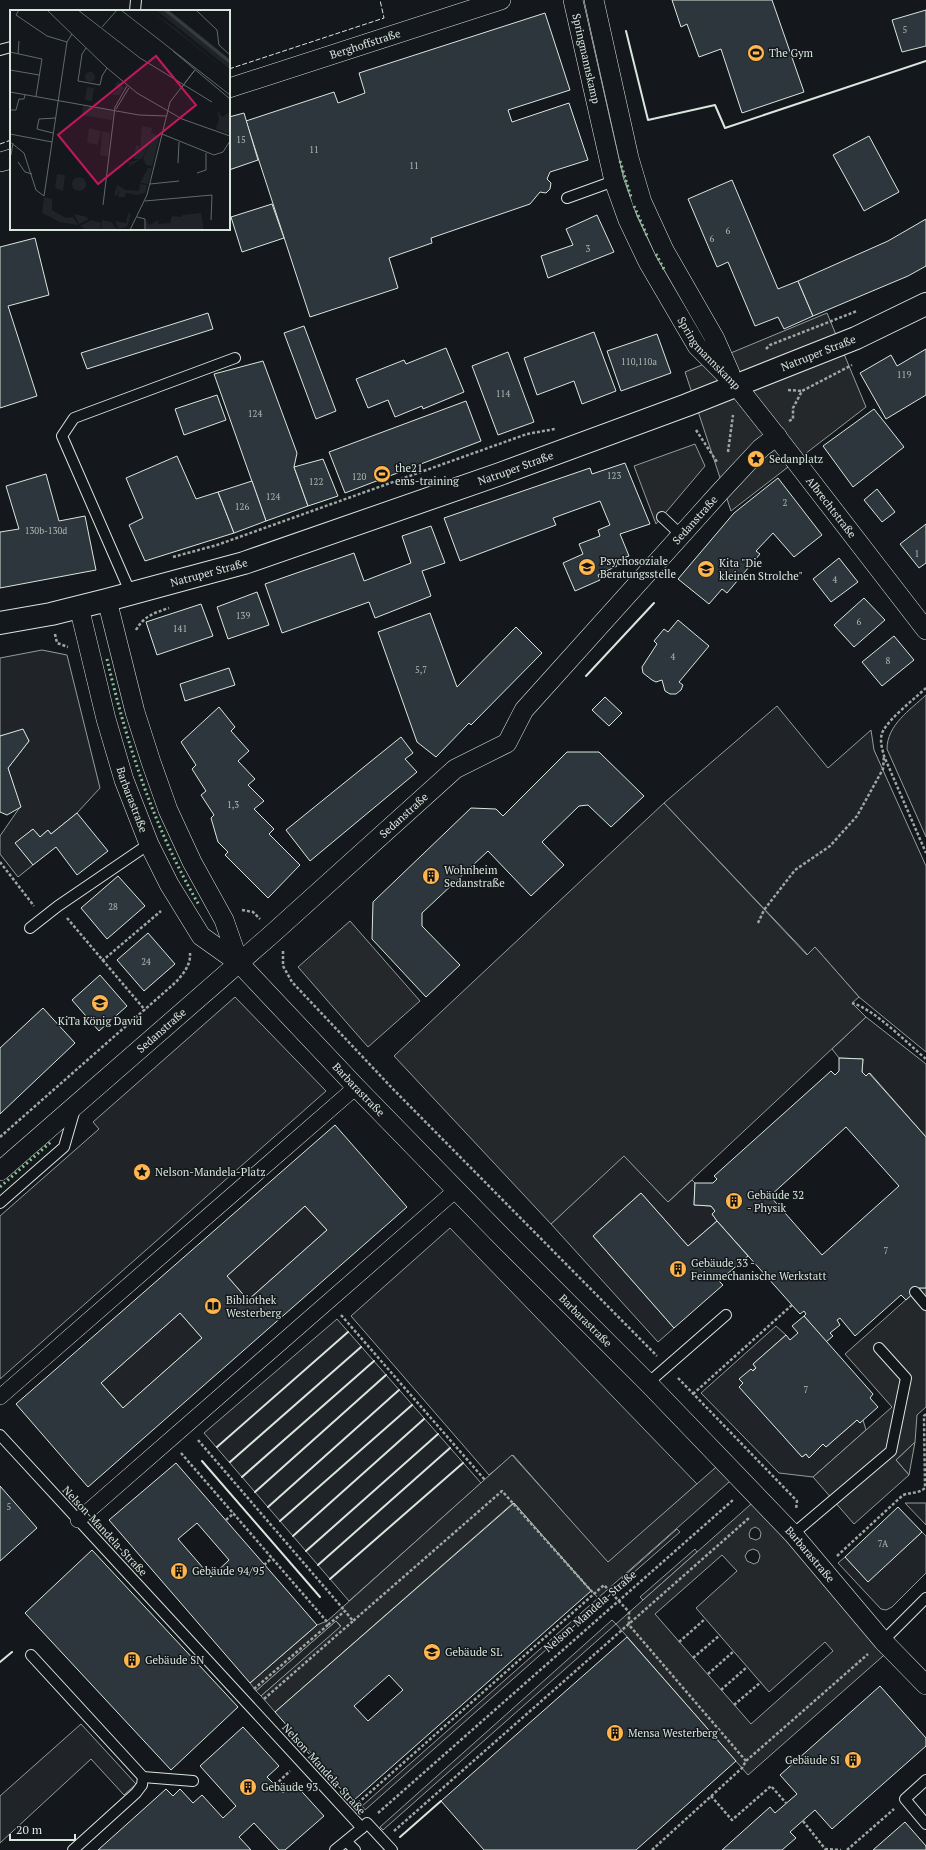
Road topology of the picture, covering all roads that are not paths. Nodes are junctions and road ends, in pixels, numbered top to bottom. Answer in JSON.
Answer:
{"nodes":[{"id":1,"x":136,"y":0,"type":"edge"},
{"id":2,"x":501,"y":0,"type":"edge"},
{"id":3,"x":573,"y":0,"type":"edge"},
{"id":4,"x":594,"y":0,"type":"edge"},
{"id":5,"x":135,"y":10,"type":"edge"},
{"id":6,"x":10,"y":47,"type":"edge"},
{"id":7,"x":0,"y":50,"type":"edge"},
{"id":8,"x":230,"y":88,"type":"edge"},
{"id":9,"x":10,"y":159,"type":"edge"},
{"id":10,"x":0,"y":162,"type":"edge"},
{"id":11,"x":614,"y":181,"type":"junction"},
{"id":12,"x":567,"y":198,"type":"dead end"},
{"id":13,"x":926,"y":304,"type":"edge"},
{"id":14,"x":235,"y":358,"type":"dead end"},
{"id":15,"x":736,"y":386,"type":"junction"},
{"id":16,"x":777,"y":436,"type":"junction"},
{"id":17,"x":662,"y":517,"type":"dead end"},
{"id":18,"x":681,"y":535,"type":"junction"},
{"id":19,"x":131,"y":594,"type":"junction"},
{"id":20,"x":107,"y":600,"type":"junction"},
{"id":21,"x":79,"y":607,"type":"junction"},
{"id":22,"x":0,"y":623,"type":"edge"},
{"id":23,"x":926,"y":630,"type":"edge"},
{"id":24,"x":149,"y":844,"type":"junction"},
{"id":25,"x":30,"y":928,"type":"dead end"},
{"id":26,"x":239,"y":963,"type":"junction"},
{"id":27,"x":356,"y":1086,"type":"junction"},
{"id":28,"x":76,"y":1104,"type":"junction"},
{"id":29,"x":0,"y":1171,"type":"edge"},
{"id":30,"x":456,"y":1190,"type":"junction"},
{"id":31,"x":0,"y":1203,"type":"edge"},
{"id":32,"x":915,"y":1292,"type":"dead end"},
{"id":33,"x":926,"y":1305,"type":"edge"},
{"id":34,"x":726,"y":1315,"type":"dead end"},
{"id":35,"x":879,"y":1348,"type":"dead end"},
{"id":36,"x":648,"y":1382,"type":"junction"},
{"id":37,"x":0,"y":1397,"type":"edge"},
{"id":38,"x":0,"y":1435,"type":"edge"},
{"id":39,"x":78,"y":1520,"type":"junction"},
{"id":40,"x":793,"y":1534,"type":"junction"},
{"id":41,"x":926,"y":1598,"type":"edge"},
{"id":42,"x":883,"y":1641,"type":"junction"},
{"id":43,"x":31,"y":1656,"type":"dead end"},
{"id":44,"x":926,"y":1685,"type":"edge"},
{"id":45,"x":142,"y":1777,"type":"junction"},
{"id":46,"x":926,"y":1780,"type":"edge"},
{"id":47,"x":193,"y":1781,"type":"dead end"},
{"id":48,"x":926,"y":1824,"type":"edge"},
{"id":49,"x":364,"y":1826,"type":"junction"},
{"id":50,"x":347,"y":1842,"type":"junction"},
{"id":51,"x":73,"y":1850,"type":"edge"},
{"id":52,"x":335,"y":1850,"type":"edge"},
{"id":53,"x":355,"y":1850,"type":"edge"},
{"id":54,"x":392,"y":1850,"type":"edge"}],
"edges":[{"from":1,"to":5,"type":"lane"},
{"from":2,"to":8,"type":"street","name":"Berghoffstraße"},
{"from":3,"to":11,"type":"street","name":"Springmannskamp"},
{"from":4,"to":15,"type":"street","name":"Springmannskamp"},
{"from":6,"to":7,"type":"lane"},
{"from":9,"to":10,"type":"street"},
{"from":11,"to":12,"type":"lane"},
{"from":11,"to":15,"type":"street","name":"Springmannskamp"},
{"from":13,"to":15,"type":"street","name":"Natruper Straße"},
{"from":14,"to":19,"type":"lane"},
{"from":15,"to":16,"type":"street","name":"Albrechtstraße"},
{"from":15,"to":19,"type":"street","name":"Natruper Straße"},
{"from":16,"to":18,"type":"street","name":"Sedanstraße"},
{"from":16,"to":23,"type":"street","name":"Albrechtstraße"},
{"from":17,"to":18,"type":"lane"},
{"from":18,"to":26,"type":"street","name":"Sedanstraße"},
{"from":19,"to":20,"type":"street","name":"Natruper Straße"},
{"from":20,"to":21,"type":"street","name":"Natruper Straße"},
{"from":20,"to":26,"type":"street","name":"Barbarastraße"},
{"from":21,"to":22,"type":"street","name":"Natruper Straße"},
{"from":21,"to":24,"type":"street","name":"Barbarastraße"},
{"from":24,"to":25,"type":"lane"},
{"from":24,"to":26,"type":"street","name":"Barbarastraße"},
{"from":26,"to":27,"type":"street","name":"Barbarastraße"},
{"from":26,"to":28,"type":"street","name":"Sedanstraße"},
{"from":27,"to":30,"type":"street","name":"Barbarastraße"},
{"from":27,"to":37,"type":"street"},
{"from":28,"to":29,"type":"street","name":"Sedanstraße"},
{"from":28,"to":31,"type":"lane"},
{"from":30,"to":36,"type":"street","name":"Barbarastraße"},
{"from":30,"to":39,"type":"street"},
{"from":32,"to":33,"type":"lane"},
{"from":34,"to":36,"type":"lane"},
{"from":35,"to":40,"type":"lane"},
{"from":36,"to":40,"type":"street","name":"Barbarastraße"},
{"from":38,"to":39,"type":"lane","name":"Nelson-Mandela-Straße"},
{"from":39,"to":49,"type":"lane","name":"Nelson-Mandela-Straße"},
{"from":40,"to":42,"type":"street","name":"Barbarastraße"},
{"from":41,"to":42,"type":"lane"},
{"from":42,"to":44,"type":"street","name":"Barbarastraße"},
{"from":43,"to":45,"type":"lane"},
{"from":45,"to":47,"type":"lane"},
{"from":45,"to":51,"type":"lane"},
{"from":46,"to":48,"type":"lane"},
{"from":49,"to":50,"type":"lane"},
{"from":49,"to":54,"type":"lane"},
{"from":50,"to":52,"type":"lane"},
{"from":50,"to":53,"type":"lane"}]}
